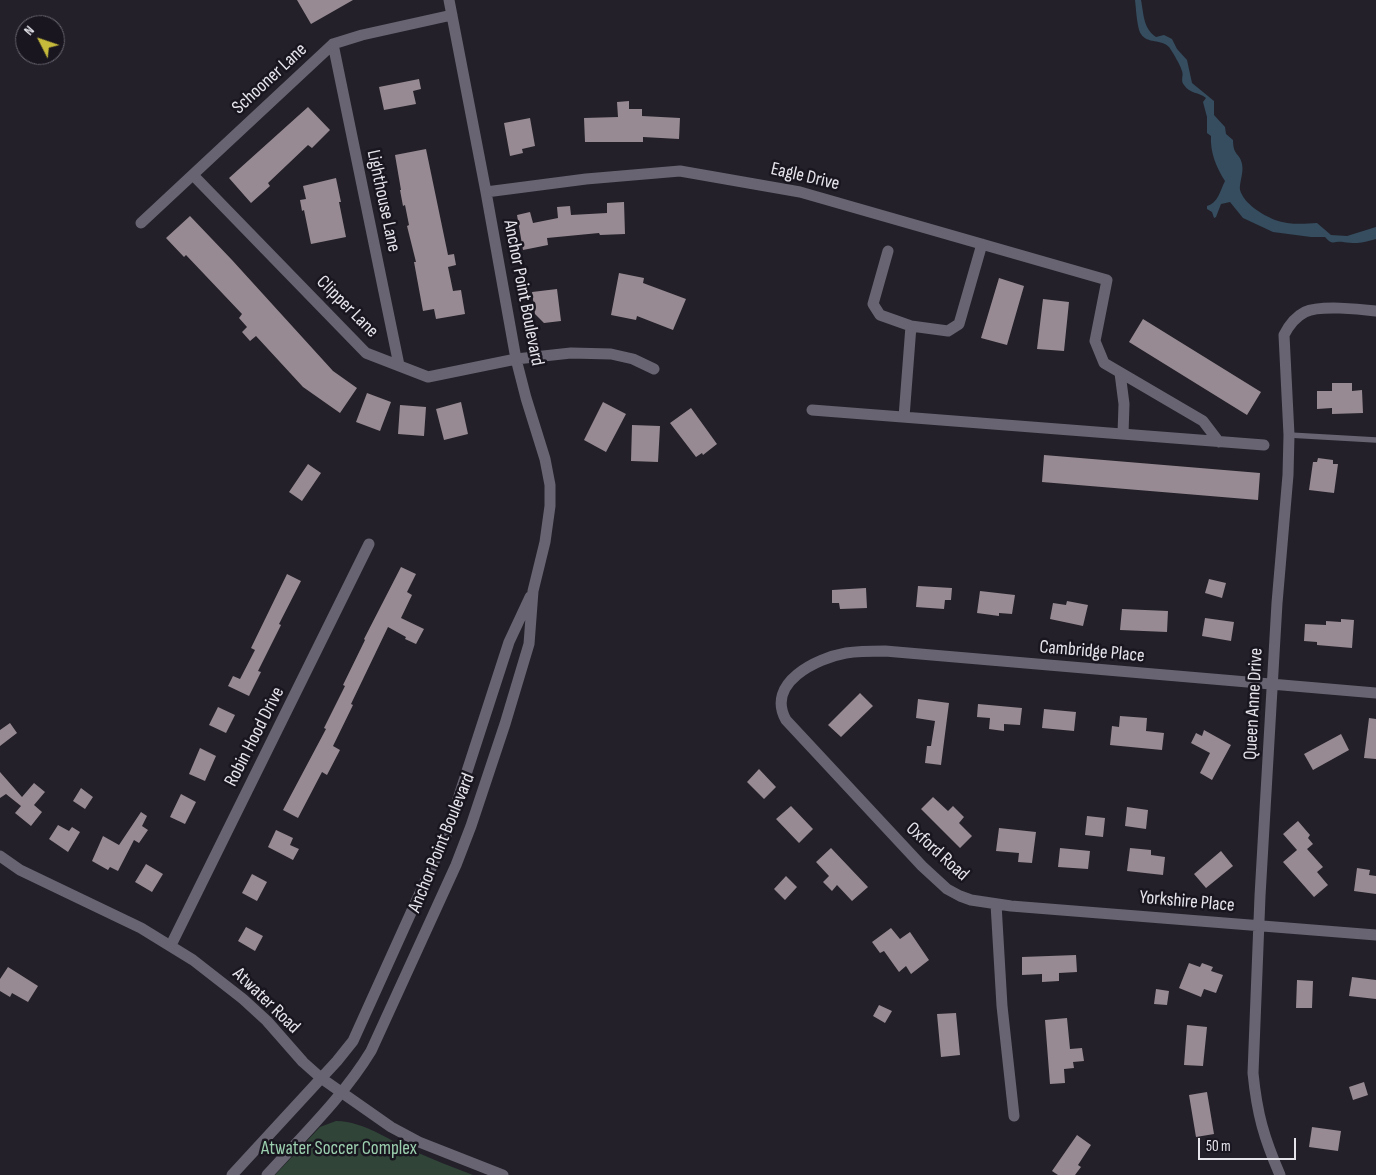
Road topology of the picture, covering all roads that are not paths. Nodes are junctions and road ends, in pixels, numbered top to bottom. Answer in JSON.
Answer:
{"nodes":[{"id":1,"x":449,"y":0,"type":"edge"},
{"id":2,"x":452,"y":15,"type":"junction"},
{"id":3,"x":334,"y":44,"type":"junction"},
{"id":4,"x":193,"y":175,"type":"junction"},
{"id":5,"x":486,"y":192,"type":"junction"},
{"id":6,"x":141,"y":223,"type":"dead end"},
{"id":7,"x":982,"y":244,"type":"junction"},
{"id":8,"x":888,"y":251,"type":"dead end"},
{"id":9,"x":1376,"y":311,"type":"edge"},
{"id":10,"x":912,"y":326,"type":"junction"},
{"id":11,"x":516,"y":359,"type":"junction"},
{"id":12,"x":399,"y":365,"type":"junction"},
{"id":13,"x":654,"y":369,"type":"dead end"},
{"id":14,"x":1120,"y":372,"type":"junction"},
{"id":15,"x":812,"y":410,"type":"dead end"},
{"id":16,"x":904,"y":417,"type":"junction"},
{"id":17,"x":1122,"y":434,"type":"junction"},
{"id":18,"x":1289,"y":435,"type":"junction"},
{"id":19,"x":1376,"y":440,"type":"edge"},
{"id":20,"x":1219,"y":442,"type":"junction"},
{"id":21,"x":1264,"y":445,"type":"dead end"},
{"id":22,"x":369,"y":544,"type":"dead end"},
{"id":23,"x":533,"y":591,"type":"junction"},
{"id":24,"x":808,"y":667,"type":"joint"},
{"id":25,"x":1273,"y":684,"type":"junction"},
{"id":26,"x":1376,"y":693,"type":"edge"},
{"id":27,"x":0,"y":856,"type":"edge"},
{"id":28,"x":996,"y":904,"type":"junction"},
{"id":29,"x":1259,"y":926,"type":"junction"},
{"id":30,"x":1376,"y":935,"type":"edge"},
{"id":31,"x":171,"y":945,"type":"junction"},
{"id":32,"x":321,"y":1078,"type":"junction"},
{"id":33,"x":342,"y":1093,"type":"junction"},
{"id":34,"x":1014,"y":1116,"type":"dead end"},
{"id":35,"x":232,"y":1175,"type":"edge"},
{"id":36,"x":266,"y":1175,"type":"edge"},
{"id":37,"x":503,"y":1175,"type":"edge"},
{"id":38,"x":1280,"y":1175,"type":"edge"}],
"edges":[{"from":1,"to":2,"type":"street","name":"Anchor Point Boulevard"},
{"from":2,"to":3,"type":"street","name":"Schooner Lane"},
{"from":2,"to":5,"type":"street","name":"Anchor Point Boulevard"},
{"from":3,"to":4,"type":"street","name":"Schooner Lane"},
{"from":3,"to":12,"type":"street","name":"Lighthouse Lane"},
{"from":4,"to":6,"type":"street","name":"Schooner Lane"},
{"from":4,"to":12,"type":"street","name":"Clipper Lane"},
{"from":5,"to":7,"type":"street","name":"Eagle Drive"},
{"from":5,"to":11,"type":"street","name":"Anchor Point Boulevard"},
{"from":7,"to":10,"type":"street"},
{"from":7,"to":14,"type":"street","name":"Eagle Drive"},
{"from":8,"to":10,"type":"street"},
{"from":9,"to":18,"type":"street","name":"Queen Anne Drive"},
{"from":10,"to":16,"type":"street"},
{"from":11,"to":12,"type":"street","name":"Clipper Lane"},
{"from":11,"to":13,"type":"street","name":"Clipper Lane"},
{"from":11,"to":23,"type":"street","name":"Anchor Point Boulevard"},
{"from":14,"to":17,"type":"street"},
{"from":14,"to":20,"type":"street"},
{"from":15,"to":16,"type":"street"},
{"from":16,"to":17,"type":"street"},
{"from":17,"to":20,"type":"street"},
{"from":18,"to":19,"type":"lane"},
{"from":18,"to":25,"type":"street","name":"Queen Anne Drive"},
{"from":20,"to":21,"type":"street"},
{"from":22,"to":31,"type":"street","name":"Robin Hood Drive"},
{"from":23,"to":32,"type":"street","name":"Anchor Point Boulevard"},
{"from":23,"to":33,"type":"street","name":"Anchor Point Boulevard"},
{"from":24,"to":25,"type":"street","name":"Cambridge Place"},
{"from":24,"to":28,"type":"street","name":"Oxford Road"},
{"from":25,"to":26,"type":"street","name":"Cambridge Place"},
{"from":25,"to":29,"type":"street","name":"Queen Anne Drive"},
{"from":27,"to":31,"type":"street","name":"Atwater Road"},
{"from":28,"to":29,"type":"street","name":"Yorkshire Place"},
{"from":28,"to":34,"type":"street"},
{"from":29,"to":30,"type":"street","name":"Yorkshire Place"},
{"from":29,"to":38,"type":"street","name":"Queen Anne Drive"},
{"from":31,"to":32,"type":"street","name":"Atwater Road"},
{"from":32,"to":33,"type":"street","name":"Atwater Road"},
{"from":32,"to":35,"type":"street","name":"Anchor Point Boulevard"},
{"from":33,"to":36,"type":"street","name":"Anchor Point Boulevard"},
{"from":33,"to":37,"type":"street","name":"Atwater Road"}]}
